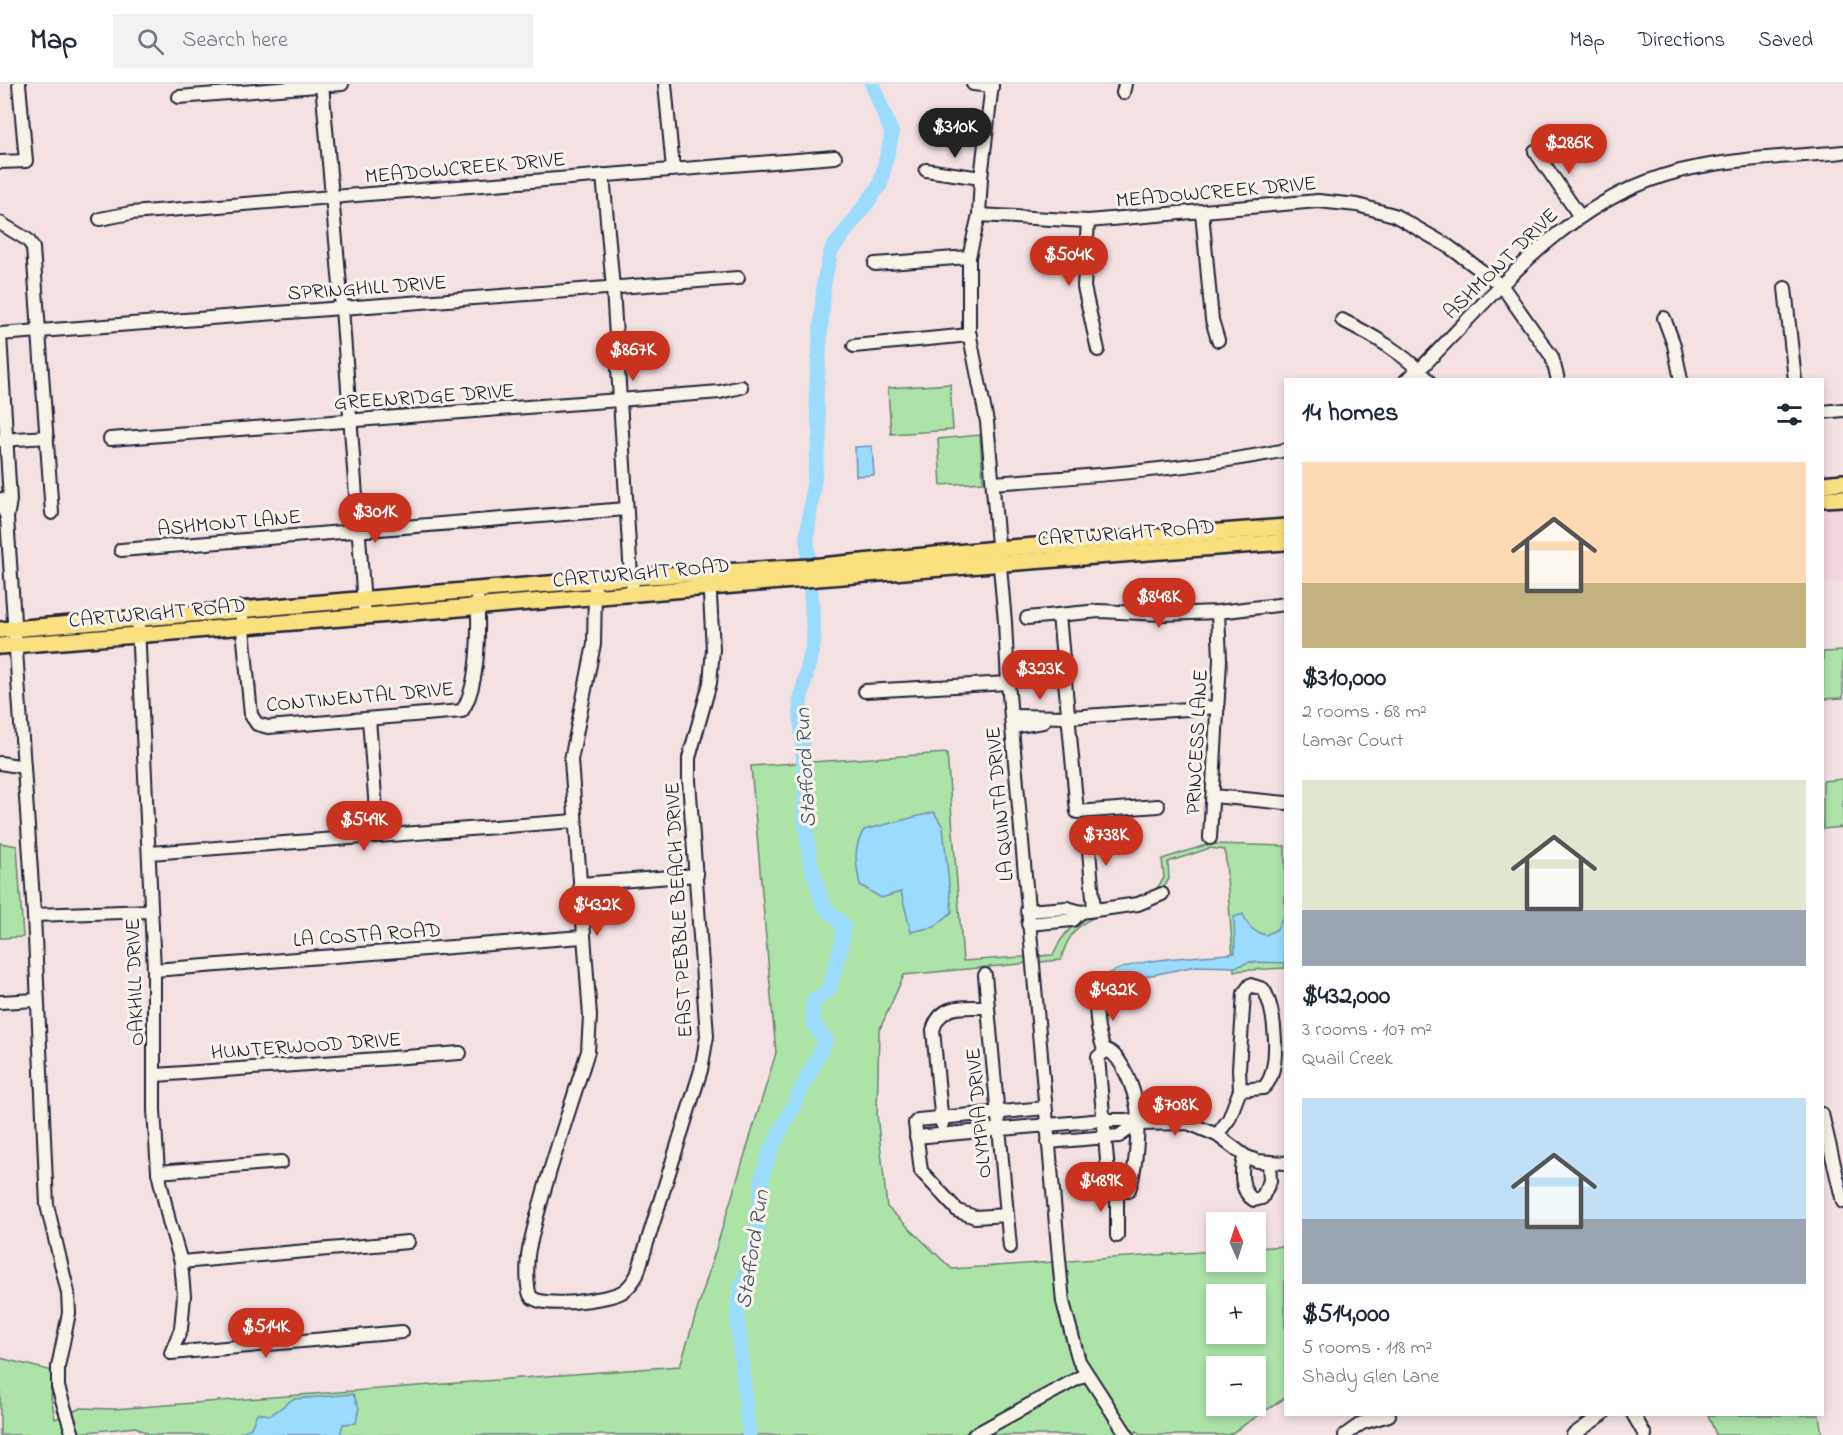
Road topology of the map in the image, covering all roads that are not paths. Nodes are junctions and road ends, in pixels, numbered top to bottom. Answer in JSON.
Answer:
{"nodes":[{"id":1,"x":20,"y":84,"type":"edge"},
{"id":2,"x":342,"y":84,"type":"edge"},
{"id":3,"x":665,"y":84,"type":"edge"},
{"id":4,"x":973,"y":84,"type":"edge"},
{"id":5,"x":322,"y":85,"type":"edge"},
{"id":6,"x":992,"y":85,"type":"edge"},
{"id":7,"x":179,"y":97,"type":"dead end"},
{"id":8,"x":1535,"y":151,"type":"dead end"},
{"id":9,"x":1843,"y":152,"type":"edge"},
{"id":10,"x":835,"y":157,"type":"dead end"},
{"id":11,"x":0,"y":162,"type":"edge"},
{"id":12,"x":673,"y":170,"type":"junction"},
{"id":13,"x":926,"y":170,"type":"dead end"},
{"id":14,"x":603,"y":175,"type":"junction"},
{"id":15,"x":981,"y":178,"type":"junction"},
{"id":16,"x":332,"y":197,"type":"junction"},
{"id":17,"x":1202,"y":212,"type":"junction"},
{"id":18,"x":979,"y":215,"type":"junction"},
{"id":19,"x":1578,"y":215,"type":"junction"},
{"id":20,"x":100,"y":219,"type":"dead end"},
{"id":21,"x":1088,"y":221,"type":"junction"},
{"id":22,"x":0,"y":223,"type":"edge"},
{"id":23,"x":969,"y":257,"type":"junction"},
{"id":24,"x":875,"y":264,"type":"dead end"},
{"id":25,"x":738,"y":278,"type":"dead end"},
{"id":26,"x":1502,"y":286,"type":"junction"},
{"id":27,"x":613,"y":288,"type":"junction"},
{"id":28,"x":1785,"y":288,"type":"dead end"},
{"id":29,"x":342,"y":308,"type":"junction"},
{"id":30,"x":1664,"y":318,"type":"dead end"},
{"id":31,"x":1342,"y":320,"type":"dead end"},
{"id":32,"x":40,"y":332,"type":"junction"},
{"id":33,"x":0,"y":334,"type":"edge"},
{"id":34,"x":970,"y":336,"type":"junction"},
{"id":35,"x":1218,"y":340,"type":"dead end"},
{"id":36,"x":855,"y":346,"type":"dead end"},
{"id":37,"x":1098,"y":350,"type":"dead end"},
{"id":38,"x":1419,"y":370,"type":"junction"},
{"id":39,"x":1409,"y":378,"type":"edge"},
{"id":40,"x":1426,"y":378,"type":"edge"},
{"id":41,"x":1557,"y":378,"type":"edge"},
{"id":42,"x":1681,"y":378,"type":"edge"},
{"id":43,"x":1795,"y":378,"type":"edge"},
{"id":44,"x":741,"y":387,"type":"dead end"},
{"id":45,"x":619,"y":400,"type":"junction"},
{"id":46,"x":1843,"y":410,"type":"edge"},
{"id":47,"x":1824,"y":412,"type":"edge"},
{"id":48,"x":350,"y":421,"type":"junction"},
{"id":49,"x":47,"y":437,"type":"junction"},
{"id":50,"x":110,"y":439,"type":"dead end"},
{"id":51,"x":4,"y":440,"type":"edge"},
{"id":52,"x":1284,"y":450,"type":"edge"},
{"id":53,"x":1843,"y":482,"type":"edge"},
{"id":54,"x":993,"y":483,"type":"junction"},
{"id":55,"x":1824,"y":484,"type":"edge"},
{"id":56,"x":1843,"y":498,"type":"edge"},
{"id":57,"x":0,"y":499,"type":"edge"},
{"id":58,"x":1824,"y":499,"type":"edge"},
{"id":59,"x":626,"y":509,"type":"junction"},
{"id":60,"x":52,"y":513,"type":"dead end"},
{"id":61,"x":7,"y":518,"type":"junction"},
{"id":62,"x":1284,"y":527,"type":"edge"},
{"id":63,"x":358,"y":530,"type":"junction"},
{"id":64,"x":1284,"y":542,"type":"edge"},
{"id":65,"x":121,"y":550,"type":"dead end"},
{"id":66,"x":998,"y":556,"type":"junction"},
{"id":67,"x":631,"y":577,"type":"junction"},
{"id":68,"x":594,"y":580,"type":"junction"},
{"id":69,"x":709,"y":581,"type":"junction"},
{"id":70,"x":477,"y":590,"type":"junction"},
{"id":71,"x":634,"y":594,"type":"junction"},
{"id":72,"x":596,"y":597,"type":"junction"},
{"id":73,"x":364,"y":599,"type":"junction"},
{"id":74,"x":1284,"y":604,"type":"edge"},
{"id":75,"x":478,"y":608,"type":"junction"},
{"id":76,"x":1218,"y":612,"type":"junction"},
{"id":77,"x":1059,"y":615,"type":"junction"},
{"id":78,"x":365,"y":617,"type":"junction"},
{"id":79,"x":138,"y":618,"type":"junction"},
{"id":80,"x":242,"y":618,"type":"junction"},
{"id":81,"x":1027,"y":618,"type":"dead end"},
{"id":82,"x":6,"y":629,"type":"edge"},
{"id":83,"x":139,"y":636,"type":"junction"},
{"id":84,"x":7,"y":646,"type":"edge"},
{"id":85,"x":1008,"y":683,"type":"junction"},
{"id":86,"x":866,"y":691,"type":"dead end"},
{"id":87,"x":1218,"y":707,"type":"junction"},
{"id":88,"x":1069,"y":717,"type":"junction"},
{"id":89,"x":369,"y":719,"type":"junction"},
{"id":90,"x":1011,"y":722,"type":"junction"},
{"id":91,"x":0,"y":763,"type":"edge"},
{"id":92,"x":24,"y":767,"type":"junction"},
{"id":93,"x":1213,"y":795,"type":"junction"},
{"id":94,"x":1284,"y":803,"type":"edge"},
{"id":95,"x":1158,"y":806,"type":"dead end"},
{"id":96,"x":575,"y":820,"type":"junction"},
{"id":97,"x":1088,"y":826,"type":"dead end"},
{"id":98,"x":378,"y":836,"type":"junction"},
{"id":99,"x":1210,"y":838,"type":"dead end"},
{"id":100,"x":150,"y":853,"type":"junction"},
{"id":101,"x":697,"y":875,"type":"junction"},
{"id":102,"x":580,"y":884,"type":"junction"},
{"id":103,"x":1162,"y":894,"type":"dead end"},
{"id":104,"x":1028,"y":910,"type":"junction"},
{"id":105,"x":151,"y":911,"type":"junction"},
{"id":106,"x":1087,"y":911,"type":"junction"},
{"id":107,"x":34,"y":915,"type":"junction"},
{"id":108,"x":1028,"y":924,"type":"junction"},
{"id":109,"x":582,"y":937,"type":"junction"},
{"id":110,"x":154,"y":970,"type":"junction"},
{"id":111,"x":985,"y":975,"type":"dead end"},
{"id":112,"x":1095,"y":998,"type":"dead end"},
{"id":113,"x":37,"y":1000,"type":"junction"},
{"id":114,"x":0,"y":1002,"type":"edge"},
{"id":115,"x":988,"y":1007,"type":"junction"},
{"id":116,"x":1106,"y":1051,"type":"junction"},
{"id":117,"x":460,"y":1053,"type":"dead end"},
{"id":118,"x":156,"y":1075,"type":"junction"},
{"id":119,"x":1240,"y":1090,"type":"junction"},
{"id":120,"x":1045,"y":1108,"type":"junction"},
{"id":121,"x":998,"y":1113,"type":"junction"},
{"id":122,"x":941,"y":1118,"type":"junction"},
{"id":123,"x":1103,"y":1120,"type":"junction"},
{"id":124,"x":1824,"y":1122,"type":"edge"},
{"id":125,"x":1136,"y":1124,"type":"junction"},
{"id":126,"x":1046,"y":1125,"type":"junction"},
{"id":127,"x":1000,"y":1129,"type":"junction"},
{"id":128,"x":942,"y":1134,"type":"junction"},
{"id":129,"x":1217,"y":1135,"type":"junction"},
{"id":130,"x":916,"y":1137,"type":"junction"},
{"id":131,"x":1105,"y":1137,"type":"junction"},
{"id":132,"x":1048,"y":1142,"type":"junction"},
{"id":133,"x":1245,"y":1156,"type":"junction"},
{"id":134,"x":281,"y":1162,"type":"dead end"},
{"id":135,"x":1269,"y":1162,"type":"junction"},
{"id":136,"x":1284,"y":1163,"type":"edge"},
{"id":137,"x":158,"y":1172,"type":"junction"},
{"id":138,"x":1117,"y":1191,"type":"junction"},
{"id":139,"x":1843,"y":1202,"type":"edge"},
{"id":140,"x":1007,"y":1215,"type":"junction"},
{"id":141,"x":1116,"y":1236,"type":"dead end"},
{"id":142,"x":408,"y":1242,"type":"dead end"},
{"id":143,"x":1010,"y":1246,"type":"dead end"},
{"id":144,"x":181,"y":1262,"type":"junction"},
{"id":145,"x":402,"y":1332,"type":"dead end"},
{"id":146,"x":1086,"y":1374,"type":"junction"},
{"id":147,"x":1385,"y":1416,"type":"edge"},
{"id":148,"x":1600,"y":1416,"type":"edge"},
{"id":149,"x":1634,"y":1416,"type":"edge"},
{"id":150,"x":73,"y":1435,"type":"edge"},
{"id":151,"x":974,"y":1435,"type":"edge"},
{"id":152,"x":1127,"y":1435,"type":"edge"},
{"id":153,"x":1345,"y":1435,"type":"edge"},
{"id":154,"x":1573,"y":1435,"type":"edge"},
{"id":155,"x":1645,"y":1435,"type":"edge"}],
"edges":[{"from":1,"to":11,"type":"street"},
{"from":2,"to":5,"type":"street"},
{"from":3,"to":12,"type":"street"},
{"from":4,"to":6,"type":"street"},
{"from":5,"to":7,"type":"street"},
{"from":5,"to":16,"type":"street"},
{"from":6,"to":15,"type":"street","name":"LA QUINTA DRIVE"},
{"from":8,"to":19,"type":"street"},
{"from":9,"to":19,"type":"street","name":"ASHMONT DRIVE"},
{"from":10,"to":12,"type":"street","name":"MEADOWCREEK DRIVE"},
{"from":12,"to":14,"type":"street","name":"MEADOWCREEK DRIVE"},
{"from":13,"to":15,"type":"street"},
{"from":14,"to":16,"type":"street","name":"MEADOWCREEK DRIVE"},
{"from":14,"to":27,"type":"street"},
{"from":15,"to":18,"type":"street","name":"LA QUINTA DRIVE"},
{"from":16,"to":20,"type":"street","name":"MEADOWCREEK DRIVE"},
{"from":16,"to":29,"type":"street"},
{"from":17,"to":21,"type":"street","name":"MEADOWCREEK DRIVE"},
{"from":17,"to":26,"type":"street","name":"MEADOWCREEK DRIVE"},
{"from":17,"to":35,"type":"street"},
{"from":18,"to":21,"type":"street","name":"MEADOWCREEK DRIVE"},
{"from":18,"to":23,"type":"street","name":"LA QUINTA DRIVE"},
{"from":19,"to":26,"type":"street","name":"ASHMONT DRIVE"},
{"from":21,"to":37,"type":"street"},
{"from":22,"to":32,"type":"street"},
{"from":23,"to":24,"type":"street"},
{"from":23,"to":34,"type":"street","name":"LA QUINTA DRIVE"},
{"from":25,"to":27,"type":"street","name":"SPRINGHILL DRIVE"},
{"from":26,"to":38,"type":"street","name":"ASHMONT DRIVE"},
{"from":26,"to":41,"type":"street","name":"MEADOWCREEK DRIVE"},
{"from":27,"to":29,"type":"street","name":"SPRINGHILL DRIVE"},
{"from":27,"to":45,"type":"street"},
{"from":28,"to":43,"type":"street"},
{"from":29,"to":32,"type":"street","name":"SPRINGHILL DRIVE"},
{"from":29,"to":48,"type":"street"},
{"from":30,"to":42,"type":"street"},
{"from":31,"to":38,"type":"street"},
{"from":32,"to":33,"type":"street","name":"SPRINGHILL DRIVE"},
{"from":32,"to":49,"type":"street"},
{"from":33,"to":51,"type":"street"},
{"from":34,"to":36,"type":"street"},
{"from":34,"to":54,"type":"street","name":"LA QUINTA DRIVE"},
{"from":38,"to":39,"type":"street","name":"ASHMONT DRIVE"},
{"from":38,"to":40,"type":"street"},
{"from":44,"to":45,"type":"street","name":"GREENRIDGE DRIVE"},
{"from":45,"to":48,"type":"street","name":"GREENRIDGE DRIVE"},
{"from":45,"to":59,"type":"street"},
{"from":46,"to":47,"type":"street"},
{"from":48,"to":50,"type":"street","name":"GREENRIDGE DRIVE"},
{"from":48,"to":63,"type":"street"},
{"from":49,"to":51,"type":"street"},
{"from":49,"to":60,"type":"street"},
{"from":51,"to":61,"type":"street"},
{"from":52,"to":54,"type":"street"},
{"from":53,"to":55,"type":"main road"},
{"from":54,"to":66,"type":"street","name":"LA QUINTA DRIVE"},
{"from":56,"to":58,"type":"main road"},
{"from":57,"to":61,"type":"street"},
{"from":59,"to":63,"type":"street","name":"ASHMONT LANE"},
{"from":59,"to":67,"type":"street"},
{"from":61,"to":82,"type":"street"},
{"from":62,"to":66,"type":"main road","name":"CARTWRIGHT ROAD"},
{"from":63,"to":65,"type":"street","name":"ASHMONT LANE"},
{"from":63,"to":73,"type":"street"},
{"from":64,"to":66,"type":"main road","name":"CARTWRIGHT ROAD"},
{"from":66,"to":69,"type":"main road","name":"CARTWRIGHT ROAD"},
{"from":66,"to":85,"type":"street","name":"LA QUINTA DRIVE"},
{"from":67,"to":68,"type":"main road","name":"CARTWRIGHT ROAD"},
{"from":67,"to":69,"type":"main road","name":"CARTWRIGHT ROAD"},
{"from":67,"to":71,"type":"street"},
{"from":68,"to":70,"type":"main road","name":"CARTWRIGHT ROAD"},
{"from":68,"to":72,"type":"street"},
{"from":69,"to":71,"type":"main road","name":"CARTWRIGHT ROAD"},
{"from":69,"to":101,"type":"street","name":"EAST PEBBLE BEACH DRIVE"},
{"from":70,"to":73,"type":"main road","name":"CARTWRIGHT ROAD"},
{"from":70,"to":75,"type":"street","name":"CONTINENTAL DRIVE"},
{"from":71,"to":72,"type":"main road","name":"CARTWRIGHT ROAD"},
{"from":72,"to":75,"type":"main road","name":"CARTWRIGHT ROAD"},
{"from":72,"to":96,"type":"street"},
{"from":73,"to":78,"type":"street"},
{"from":73,"to":80,"type":"main road","name":"CARTWRIGHT ROAD"},
{"from":74,"to":76,"type":"street"},
{"from":75,"to":78,"type":"main road","name":"CARTWRIGHT ROAD"},
{"from":75,"to":89,"type":"street","name":"CONTINENTAL DRIVE"},
{"from":76,"to":77,"type":"street"},
{"from":76,"to":87,"type":"street","name":"PRINCESS LANE"},
{"from":77,"to":81,"type":"street"},
{"from":77,"to":88,"type":"street"},
{"from":78,"to":80,"type":"main road","name":"CARTWRIGHT ROAD"},
{"from":79,"to":80,"type":"main road","name":"CARTWRIGHT ROAD"},
{"from":79,"to":82,"type":"main road","name":"CARTWRIGHT ROAD"},
{"from":79,"to":83,"type":"street","name":"OAKHILL DRIVE"},
{"from":80,"to":83,"type":"main road","name":"CARTWRIGHT ROAD"},
{"from":80,"to":89,"type":"street","name":"CONTINENTAL DRIVE"},
{"from":82,"to":84,"type":"street"},
{"from":83,"to":84,"type":"main road","name":"CARTWRIGHT ROAD"},
{"from":83,"to":100,"type":"street","name":"OAKHILL DRIVE"},
{"from":84,"to":92,"type":"street"},
{"from":85,"to":86,"type":"street"},
{"from":85,"to":90,"type":"street","name":"LA QUINTA DRIVE"},
{"from":87,"to":88,"type":"street"},
{"from":87,"to":93,"type":"street","name":"PRINCESS LANE"},
{"from":88,"to":90,"type":"street"},
{"from":88,"to":95,"type":"street"},
{"from":89,"to":98,"type":"street"},
{"from":90,"to":104,"type":"street","name":"LA QUINTA DRIVE"},
{"from":91,"to":92,"type":"street"},
{"from":92,"to":107,"type":"street"},
{"from":93,"to":94,"type":"street"},
{"from":93,"to":99,"type":"street","name":"PRINCESS LANE"},
{"from":96,"to":98,"type":"street"},
{"from":96,"to":102,"type":"street"},
{"from":97,"to":106,"type":"street"},
{"from":98,"to":100,"type":"street"},
{"from":100,"to":105,"type":"street","name":"OAKHILL DRIVE"},
{"from":101,"to":102,"type":"street"},
{"from":101,"to":109,"type":"street","name":"EAST PEBBLE BEACH DRIVE"},
{"from":102,"to":109,"type":"street"},
{"from":103,"to":106,"type":"street"},
{"from":104,"to":106,"type":"street"},
{"from":104,"to":108,"type":"street","name":"LA QUINTA DRIVE"},
{"from":105,"to":107,"type":"street"},
{"from":105,"to":110,"type":"street","name":"OAKHILL DRIVE"},
{"from":106,"to":108,"type":"street"},
{"from":107,"to":113,"type":"street"},
{"from":108,"to":120,"type":"street","name":"LA QUINTA DRIVE"},
{"from":109,"to":110,"type":"street","name":"LA COSTA ROAD"},
{"from":110,"to":118,"type":"street","name":"OAKHILL DRIVE"},
{"from":111,"to":115,"type":"street","name":"OLYMPIA DRIVE"},
{"from":112,"to":116,"type":"street"},
{"from":113,"to":114,"type":"street"},
{"from":113,"to":150,"type":"street"},
{"from":115,"to":121,"type":"street","name":"OLYMPIA DRIVE"},
{"from":115,"to":122,"type":"street"},
{"from":116,"to":123,"type":"street"},
{"from":116,"to":125,"type":"street"},
{"from":117,"to":118,"type":"street","name":"HUNTERWOOD DRIVE"},
{"from":118,"to":137,"type":"street","name":"OAKHILL DRIVE"},
{"from":119,"to":119,"type":"street"},
{"from":119,"to":129,"type":"street"},
{"from":120,"to":121,"type":"street"},
{"from":120,"to":126,"type":"street","name":"LA QUINTA DRIVE"},
{"from":121,"to":122,"type":"street"},
{"from":121,"to":127,"type":"street","name":"OLYMPIA DRIVE"},
{"from":122,"to":128,"type":"street"},
{"from":122,"to":130,"type":"street"},
{"from":123,"to":125,"type":"street"},
{"from":123,"to":126,"type":"street"},
{"from":123,"to":131,"type":"street"},
{"from":124,"to":139,"type":"street"},
{"from":125,"to":129,"type":"street"},
{"from":125,"to":131,"type":"street"},
{"from":125,"to":138,"type":"street"},
{"from":126,"to":127,"type":"street"},
{"from":126,"to":132,"type":"street","name":"LA QUINTA DRIVE"},
{"from":127,"to":128,"type":"street"},
{"from":127,"to":140,"type":"street","name":"OLYMPIA DRIVE"},
{"from":128,"to":130,"type":"street"},
{"from":129,"to":133,"type":"street"},
{"from":130,"to":140,"type":"street"},
{"from":131,"to":132,"type":"street"},
{"from":131,"to":138,"type":"street"},
{"from":132,"to":146,"type":"street","name":"LA QUINTA DRIVE"},
{"from":133,"to":135,"type":"street"},
{"from":133,"to":135,"type":"street"},
{"from":134,"to":137,"type":"street"},
{"from":135,"to":136,"type":"street"},
{"from":137,"to":144,"type":"street","name":"OAKHILL DRIVE"},
{"from":138,"to":141,"type":"street"},
{"from":140,"to":143,"type":"street","name":"OLYMPIA DRIVE"},
{"from":142,"to":144,"type":"street"},
{"from":144,"to":145,"type":"street","name":"OAKHILL DRIVE"},
{"from":146,"to":151,"type":"street"},
{"from":146,"to":152,"type":"street","name":"LA QUINTA DRIVE"},
{"from":147,"to":153,"type":"street"},
{"from":148,"to":154,"type":"street"},
{"from":149,"to":155,"type":"street"}]}
